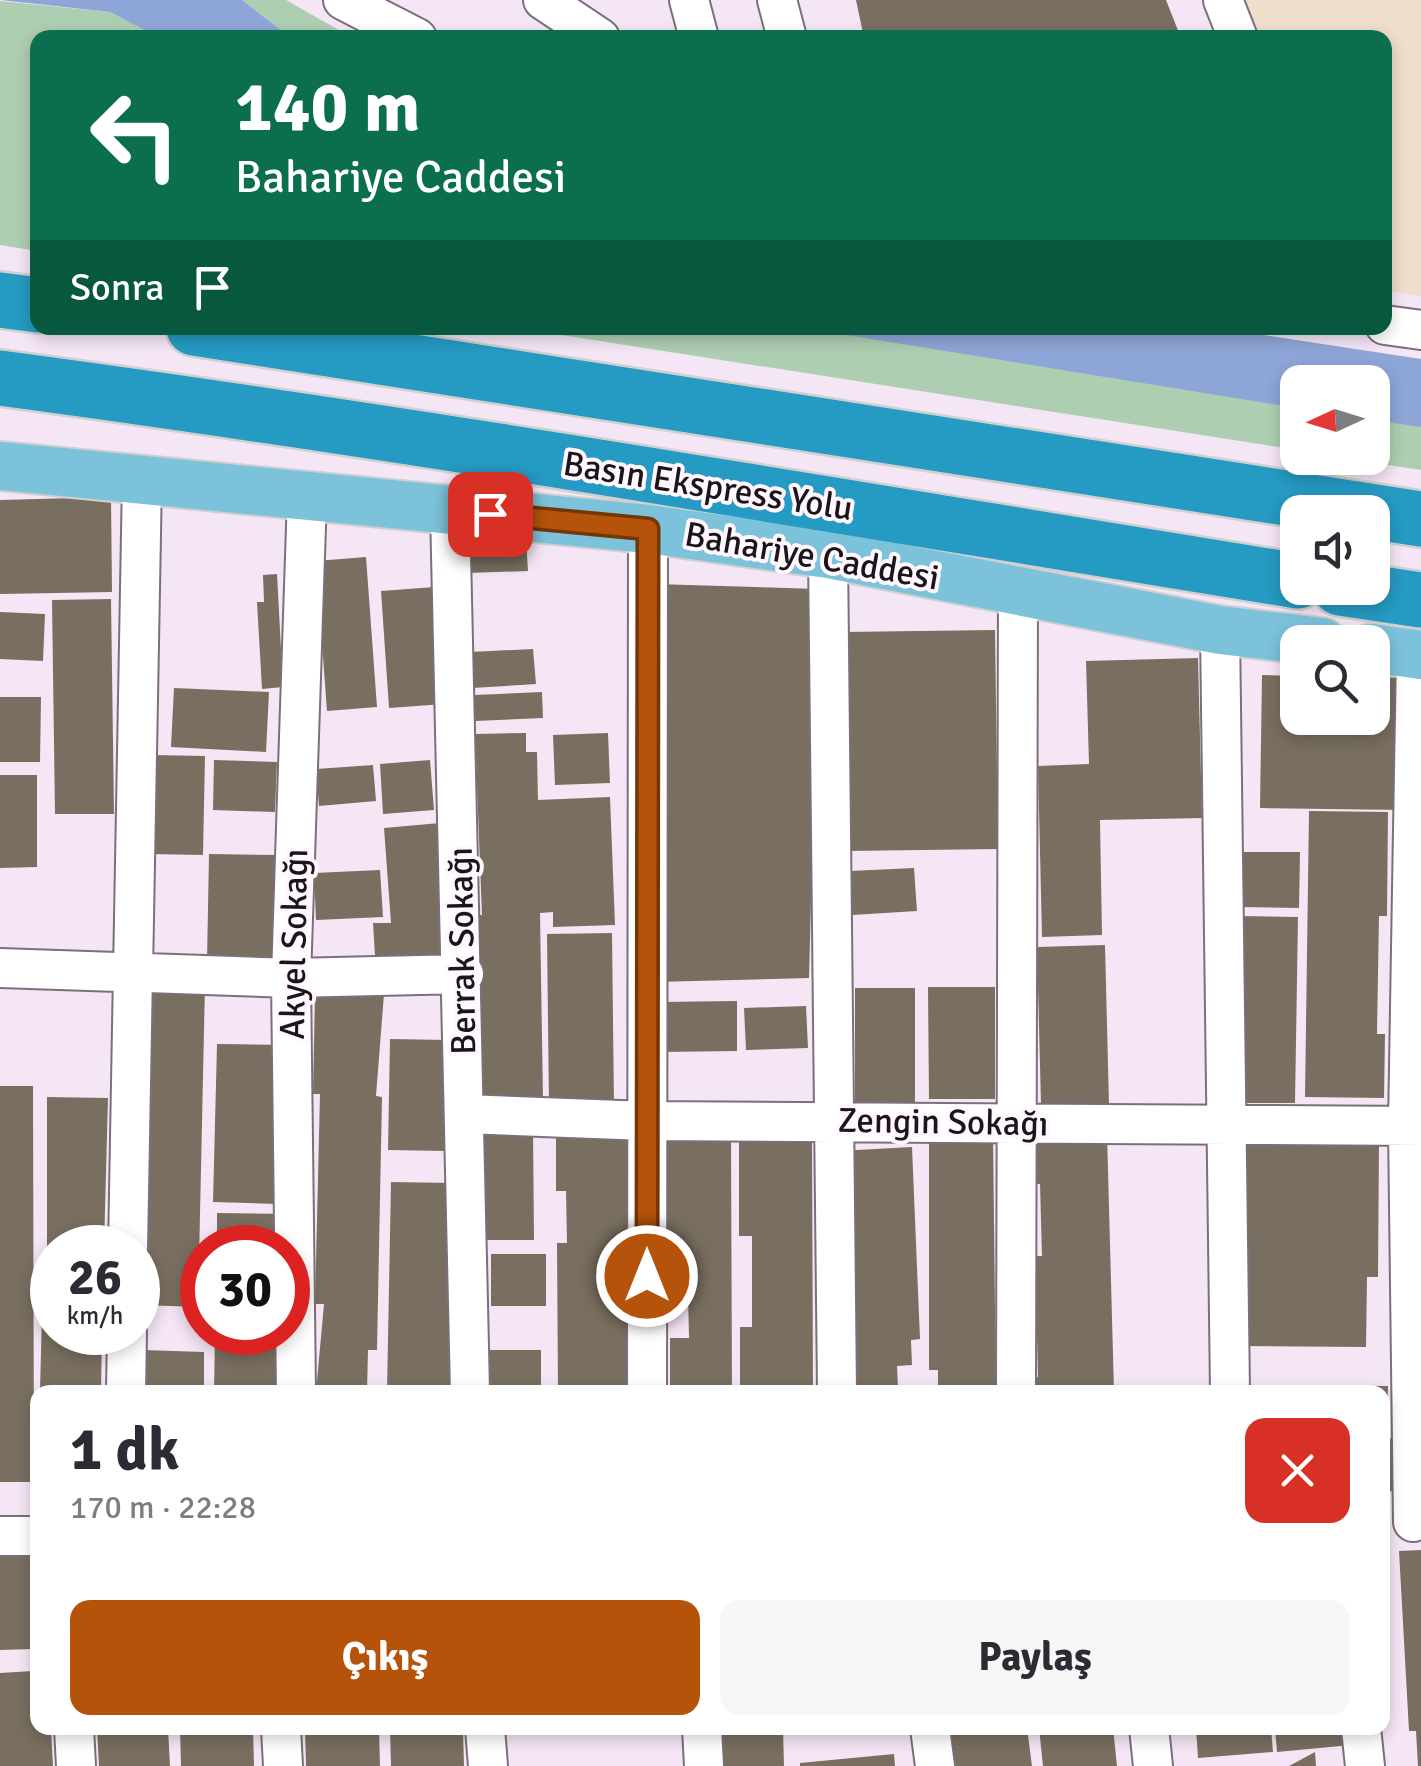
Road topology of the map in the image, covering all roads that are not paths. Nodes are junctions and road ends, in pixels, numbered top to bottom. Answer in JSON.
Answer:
{"nodes":[{"id":1,"x":343,"y":0,"type":"edge"},
{"id":2,"x":543,"y":0,"type":"edge"},
{"id":3,"x":689,"y":0,"type":"edge"},
{"id":4,"x":777,"y":0,"type":"edge"},
{"id":5,"x":1223,"y":0,"type":"edge"},
{"id":6,"x":401,"y":30,"type":"edge"},
{"id":7,"x":588,"y":30,"type":"edge"},
{"id":8,"x":698,"y":30,"type":"edge"},
{"id":9,"x":785,"y":30,"type":"edge"},
{"id":10,"x":1235,"y":30,"type":"edge"},
{"id":11,"x":0,"y":300,"type":"edge"},
{"id":12,"x":30,"y":304,"type":"edge"},
{"id":13,"x":1392,"y":326,"type":"edge"},
{"id":14,"x":1421,"y":330,"type":"edge"},
{"id":15,"x":239,"y":335,"type":"edge"},
{"id":16,"x":0,"y":378,"type":"edge"},
{"id":17,"x":0,"y":466,"type":"edge"},
{"id":18,"x":142,"y":479,"type":"junction"},
{"id":19,"x":307,"y":496,"type":"junction"},
{"id":20,"x":450,"y":510,"type":"junction"},
{"id":21,"x":1421,"y":518,"type":"edge"},
{"id":22,"x":648,"y":529,"type":"junction"},
{"id":23,"x":828,"y":554,"type":"junction"},
{"id":24,"x":1280,"y":578,"type":"edge"},
{"id":25,"x":1018,"y":594,"type":"junction"},
{"id":26,"x":1390,"y":595,"type":"edge"},
{"id":27,"x":1421,"y":600,"type":"edge"},
{"id":28,"x":1220,"y":630,"type":"junction"},
{"id":29,"x":1280,"y":637,"type":"edge"},
{"id":30,"x":1403,"y":652,"type":"edge"},
{"id":31,"x":0,"y":968,"type":"edge"},
{"id":32,"x":130,"y":973,"type":"junction"},
{"id":33,"x":464,"y":974,"type":"junction"},
{"id":34,"x":290,"y":978,"type":"junction"},
{"id":35,"x":466,"y":1114,"type":"junction"},
{"id":36,"x":834,"y":1120,"type":"junction"},
{"id":37,"x":648,"y":1121,"type":"junction"},
{"id":38,"x":1019,"y":1123,"type":"junction"},
{"id":39,"x":1226,"y":1126,"type":"junction"},
{"id":40,"x":1414,"y":1126,"type":"edge"},
{"id":41,"x":128,"y":1225,"type":"edge"},
{"id":42,"x":127,"y":1355,"type":"edge"},
{"id":43,"x":126,"y":1385,"type":"edge"},
{"id":44,"x":296,"y":1385,"type":"edge"},
{"id":45,"x":470,"y":1385,"type":"edge"},
{"id":46,"x":647,"y":1385,"type":"edge"},
{"id":47,"x":837,"y":1385,"type":"edge"},
{"id":48,"x":1016,"y":1385,"type":"edge"},
{"id":49,"x":1230,"y":1385,"type":"edge"},
{"id":50,"x":1405,"y":1522,"type":"edge"},
{"id":51,"x":0,"y":1536,"type":"edge"},
{"id":52,"x":30,"y":1536,"type":"edge"},
{"id":53,"x":74,"y":1735,"type":"edge"},
{"id":54,"x":281,"y":1735,"type":"edge"},
{"id":55,"x":486,"y":1735,"type":"edge"},
{"id":56,"x":702,"y":1735,"type":"edge"},
{"id":57,"x":931,"y":1735,"type":"edge"},
{"id":58,"x":1150,"y":1735,"type":"edge"},
{"id":59,"x":1362,"y":1735,"type":"edge"},
{"id":60,"x":76,"y":1766,"type":"edge"},
{"id":61,"x":283,"y":1766,"type":"edge"},
{"id":62,"x":488,"y":1766,"type":"edge"},
{"id":63,"x":704,"y":1766,"type":"edge"},
{"id":64,"x":934,"y":1766,"type":"edge"},
{"id":65,"x":1152,"y":1766,"type":"edge"},
{"id":66,"x":1364,"y":1766,"type":"edge"}],
"edges":[{"from":1,"to":6,"type":"street"},
{"from":2,"to":7,"type":"street"},
{"from":3,"to":8,"type":"street"},
{"from":4,"to":9,"type":"street"},
{"from":5,"to":10,"type":"street"},
{"from":11,"to":12,"type":"highway"},
{"from":13,"to":14,"type":"street"},
{"from":15,"to":21,"type":"highway"},
{"from":16,"to":24,"type":"highway","name":"Basın Ekspress Yolu"},
{"from":17,"to":18,"type":"main road","name":"Bahariye Caddesi"},
{"from":18,"to":19,"type":"main road","name":"Bahariye Caddesi"},
{"from":18,"to":32,"type":"street"},
{"from":19,"to":20,"type":"main road","name":"Bahariye Caddesi"},
{"from":19,"to":34,"type":"street","name":"Akyel Sokağı"},
{"from":20,"to":22,"type":"main road","name":"Bahariye Caddesi"},
{"from":20,"to":33,"type":"street","name":"Berrak Sokağı"},
{"from":22,"to":23,"type":"main road","name":"Bahariye Caddesi"},
{"from":22,"to":37,"type":"street"},
{"from":23,"to":25,"type":"main road","name":"Bahariye Caddesi"},
{"from":23,"to":36,"type":"street"},
{"from":25,"to":28,"type":"main road","name":"Bahariye Caddesi"},
{"from":25,"to":38,"type":"street"},
{"from":26,"to":27,"type":"highway"},
{"from":28,"to":29,"type":"main road","name":"Bahariye Caddesi"},
{"from":28,"to":39,"type":"street"},
{"from":30,"to":40,"type":"street"},
{"from":31,"to":32,"type":"street"},
{"from":32,"to":34,"type":"street"},
{"from":32,"to":41,"type":"street"},
{"from":33,"to":34,"type":"street"},
{"from":33,"to":35,"type":"street","name":"Berrak Sokağı"},
{"from":34,"to":44,"type":"street","name":"Akyel Sokağı"},
{"from":35,"to":37,"type":"street","name":"Zengin Sokağı"},
{"from":35,"to":45,"type":"street","name":"Berrak Sokağı"},
{"from":36,"to":37,"type":"street","name":"Zengin Sokağı"},
{"from":36,"to":38,"type":"street","name":"Zengin Sokağı"},
{"from":36,"to":47,"type":"street"},
{"from":37,"to":46,"type":"street"},
{"from":38,"to":39,"type":"street","name":"Zengin Sokağı"},
{"from":38,"to":48,"type":"street"},
{"from":39,"to":40,"type":"street","name":"Zengin Sokağı"},
{"from":39,"to":49,"type":"street"},
{"from":40,"to":50,"type":"street"},
{"from":42,"to":43,"type":"street"},
{"from":51,"to":52,"type":"street"},
{"from":53,"to":60,"type":"street"},
{"from":54,"to":61,"type":"street"},
{"from":55,"to":62,"type":"street"},
{"from":56,"to":63,"type":"street"},
{"from":57,"to":64,"type":"street"},
{"from":58,"to":65,"type":"street"},
{"from":59,"to":66,"type":"street"}]}
